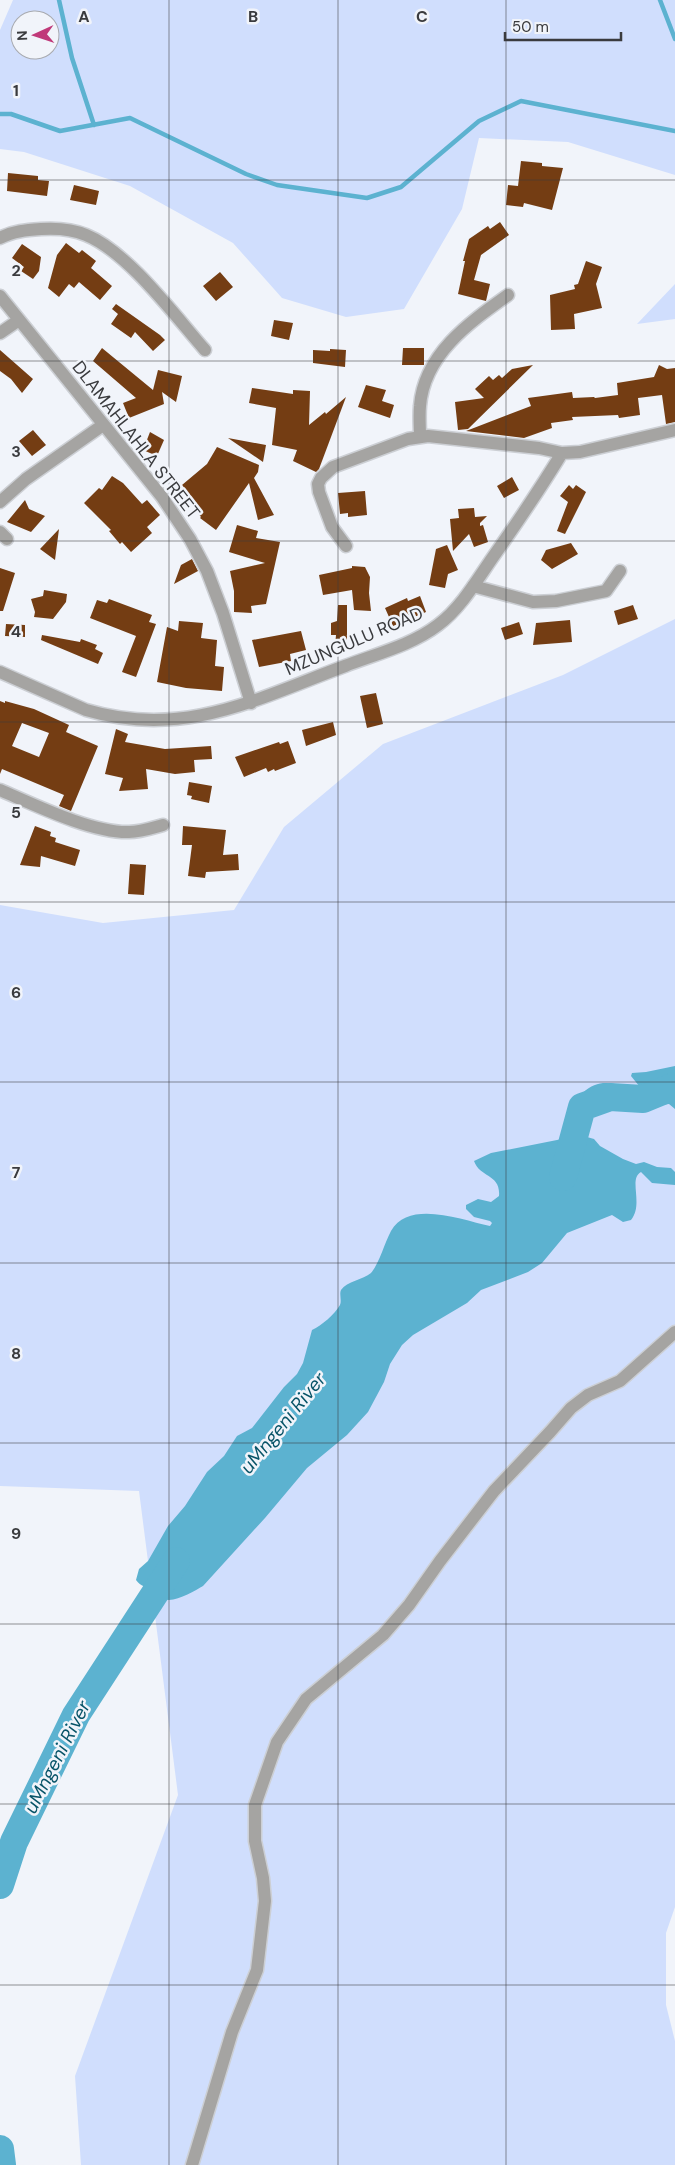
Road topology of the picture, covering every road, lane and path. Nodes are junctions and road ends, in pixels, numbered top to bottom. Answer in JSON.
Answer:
{"nodes":[{"id":1,"x":0,"y":238,"type":"edge"},
{"id":2,"x":508,"y":295,"type":"dead end"},
{"id":3,"x":0,"y":296,"type":"edge"},
{"id":4,"x":19,"y":320,"type":"junction"},
{"id":5,"x":0,"y":333,"type":"edge"},
{"id":6,"x":205,"y":350,"type":"dead end"},
{"id":7,"x":103,"y":425,"type":"junction"},
{"id":8,"x":675,"y":430,"type":"edge"},
{"id":9,"x":420,"y":437,"type":"junction"},
{"id":10,"x":562,"y":453,"type":"junction"},
{"id":11,"x":0,"y":502,"type":"edge"},
{"id":12,"x":346,"y":546,"type":"dead end"},
{"id":13,"x":620,"y":572,"type":"dead end"},
{"id":14,"x":473,"y":586,"type":"junction"},
{"id":15,"x":0,"y":672,"type":"edge"},
{"id":16,"x":251,"y":703,"type":"junction"},
{"id":17,"x":0,"y":790,"type":"edge"},
{"id":18,"x":163,"y":825,"type":"dead end"},
{"id":19,"x":675,"y":1332,"type":"edge"},
{"id":20,"x":192,"y":2165,"type":"edge"}],
"edges":[{"from":1,"to":6,"type":"street"},
{"from":2,"to":9,"type":"street"},
{"from":3,"to":4,"type":"street","name":"DLAMAHLAHLA STREET"},
{"from":4,"to":5,"type":"street"},
{"from":4,"to":7,"type":"street","name":"DLAMAHLAHLA STREET"},
{"from":7,"to":11,"type":"street"},
{"from":7,"to":16,"type":"street","name":"DLAMAHLAHLA STREET"},
{"from":8,"to":10,"type":"street"},
{"from":9,"to":10,"type":"street"},
{"from":9,"to":12,"type":"street"},
{"from":10,"to":14,"type":"street","name":"MZUNGULU ROAD"},
{"from":13,"to":14,"type":"street"},
{"from":14,"to":16,"type":"street","name":"MZUNGULU ROAD"},
{"from":15,"to":16,"type":"street","name":"MZUNGULU ROAD"},
{"from":17,"to":18,"type":"street"},
{"from":19,"to":20,"type":"street"}]}
